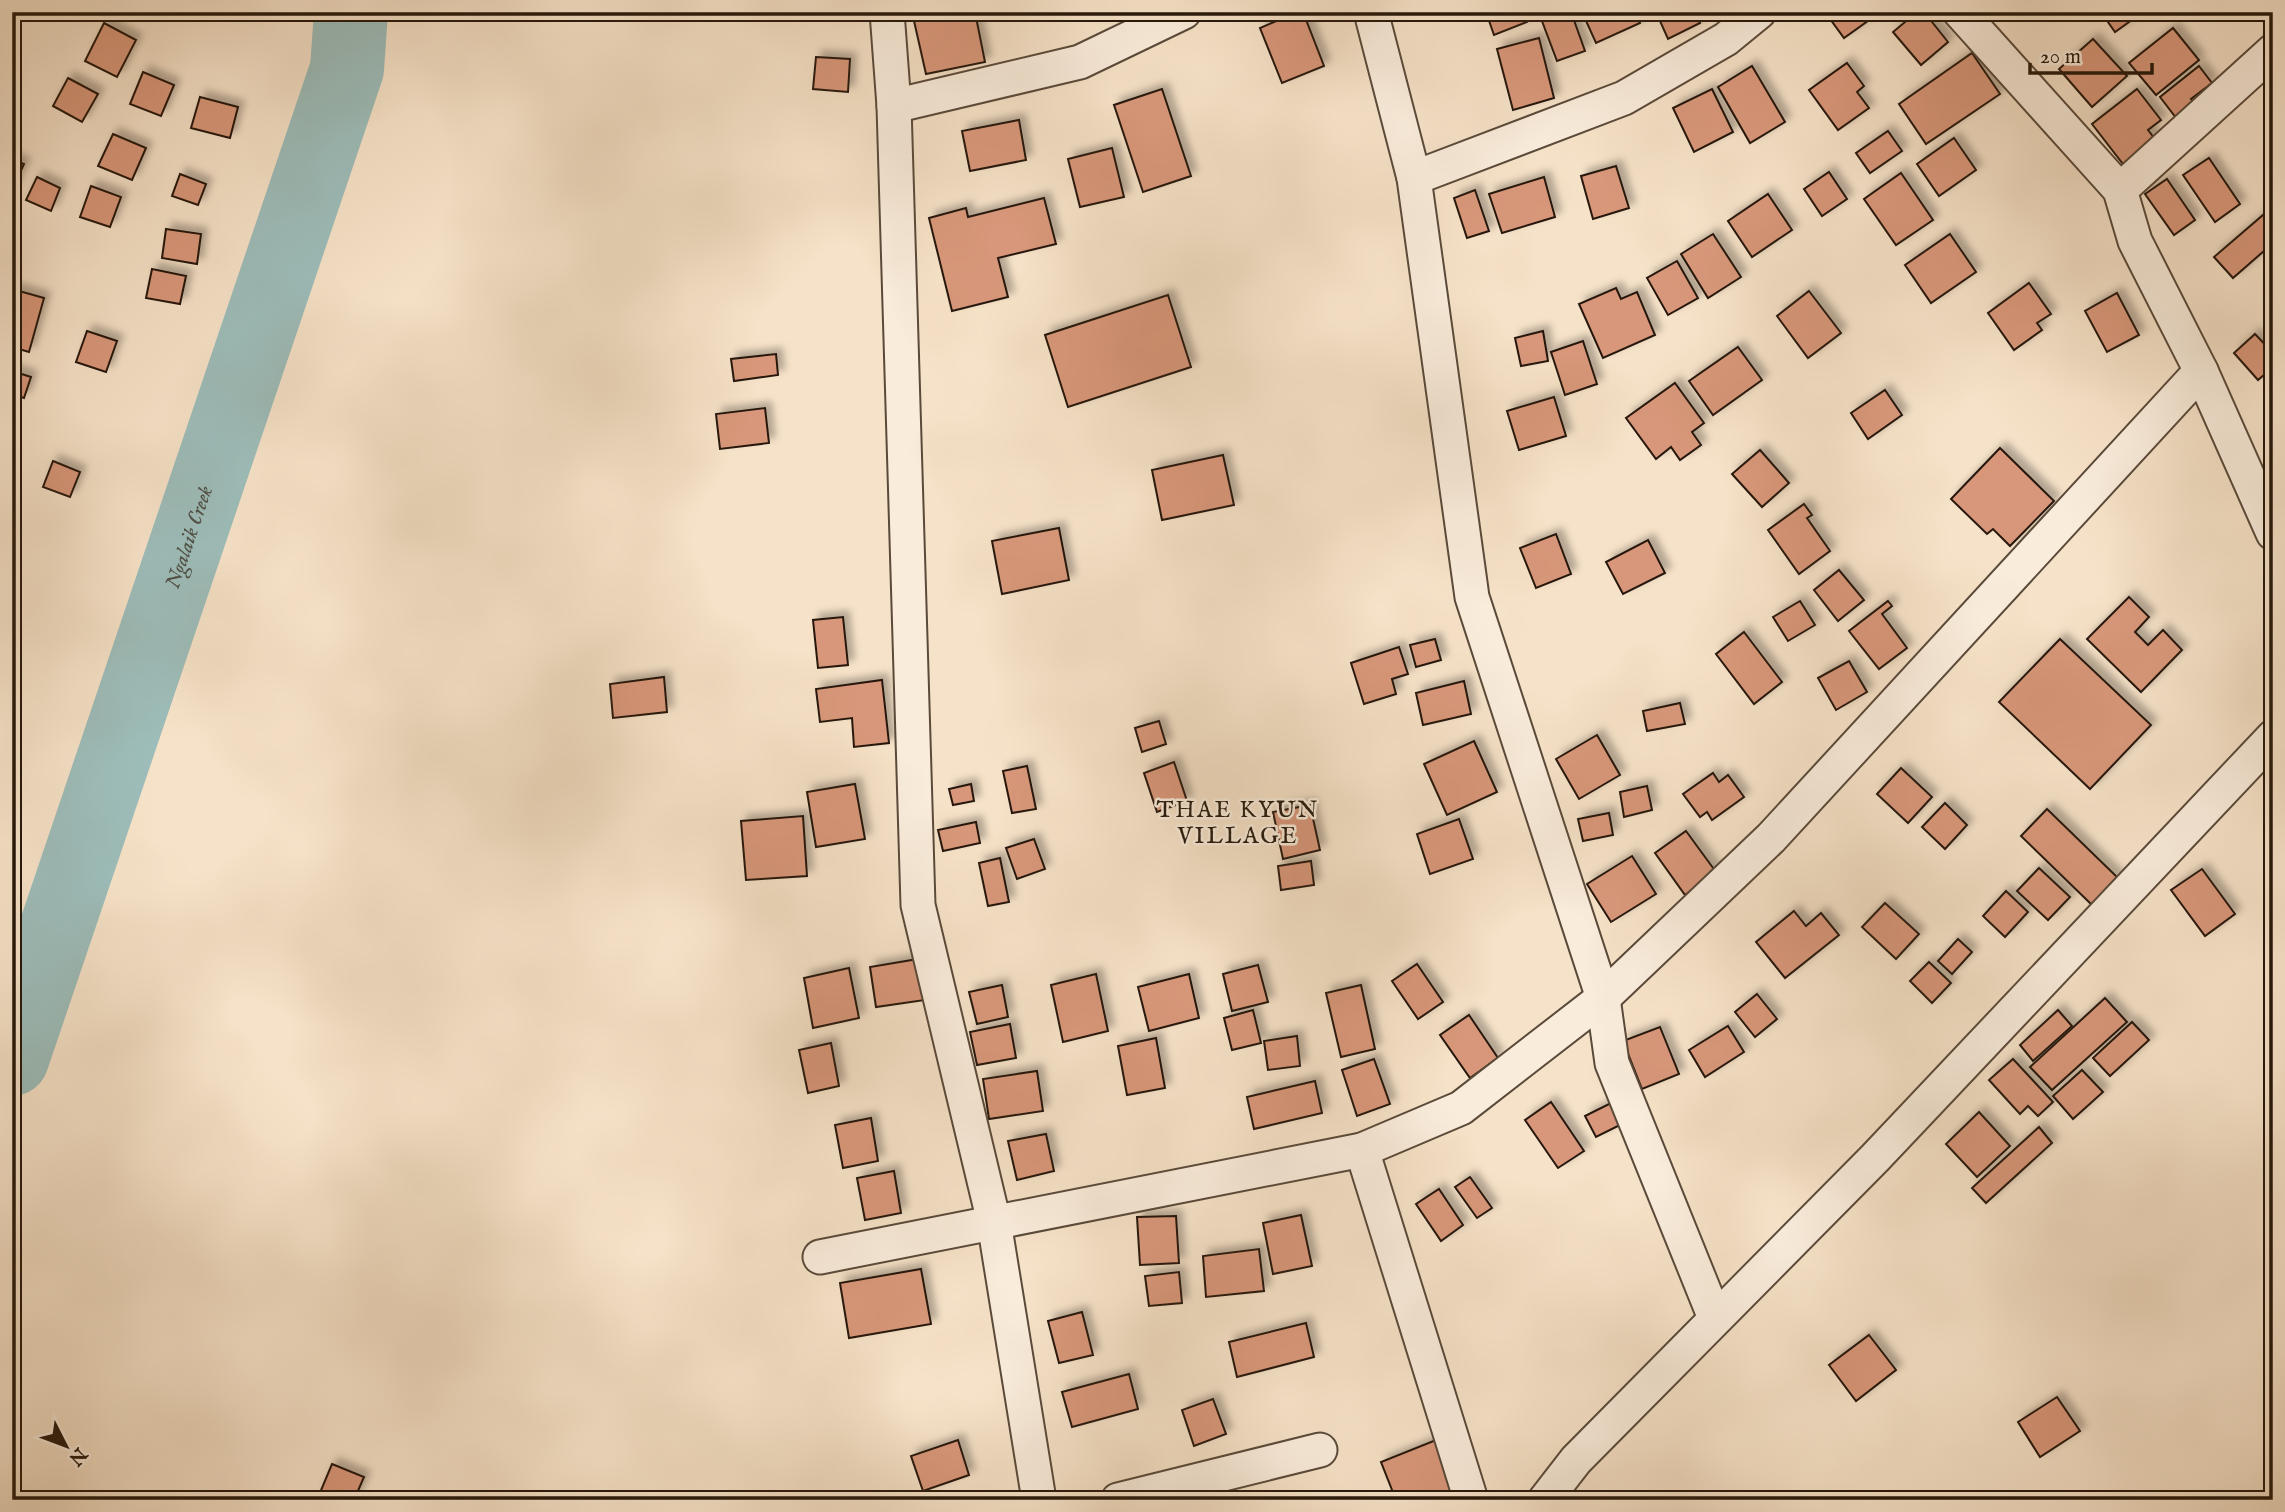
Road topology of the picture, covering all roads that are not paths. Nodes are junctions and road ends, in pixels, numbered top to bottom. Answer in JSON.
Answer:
{"nodes":[{"id":1,"x":887,"y":12,"type":"edge"},
{"id":2,"x":1184,"y":12,"type":"edge"},
{"id":3,"x":1371,"y":12,"type":"edge"},
{"id":4,"x":1759,"y":12,"type":"edge"},
{"id":5,"x":1960,"y":12,"type":"edge"},
{"id":6,"x":2273,"y":51,"type":"edge"},
{"id":7,"x":894,"y":106,"type":"junction"},
{"id":8,"x":1414,"y":178,"type":"junction"},
{"id":9,"x":2120,"y":190,"type":"junction"},
{"id":10,"x":2200,"y":371,"type":"junction"},
{"id":11,"x":2273,"y":533,"type":"edge"},
{"id":12,"x":2273,"y":737,"type":"edge"},
{"id":13,"x":1604,"y":998,"type":"junction"},
{"id":14,"x":1362,"y":1150,"type":"junction"},
{"id":15,"x":994,"y":1222,"type":"junction"},
{"id":16,"x":820,"y":1257,"type":"dead end"},
{"id":17,"x":1715,"y":1318,"type":"junction"},
{"id":18,"x":1320,"y":1450,"type":"dead end"},
{"id":19,"x":1039,"y":1500,"type":"edge"},
{"id":20,"x":1118,"y":1500,"type":"edge"},
{"id":21,"x":1471,"y":1500,"type":"edge"},
{"id":22,"x":1545,"y":1500,"type":"edge"}],
"edges":[{"from":1,"to":7,"type":"street"},
{"from":2,"to":7,"type":"street"},
{"from":3,"to":8,"type":"street"},
{"from":4,"to":8,"type":"street"},
{"from":5,"to":9,"type":"street"},
{"from":6,"to":9,"type":"street"},
{"from":7,"to":15,"type":"street"},
{"from":8,"to":13,"type":"street"},
{"from":9,"to":10,"type":"street"},
{"from":10,"to":11,"type":"street"},
{"from":10,"to":13,"type":"street"},
{"from":12,"to":17,"type":"street"},
{"from":13,"to":14,"type":"street"},
{"from":13,"to":17,"type":"street"},
{"from":14,"to":15,"type":"street"},
{"from":14,"to":21,"type":"street"},
{"from":15,"to":16,"type":"street"},
{"from":15,"to":19,"type":"street"},
{"from":17,"to":22,"type":"street"},
{"from":18,"to":20,"type":"street"}]}
